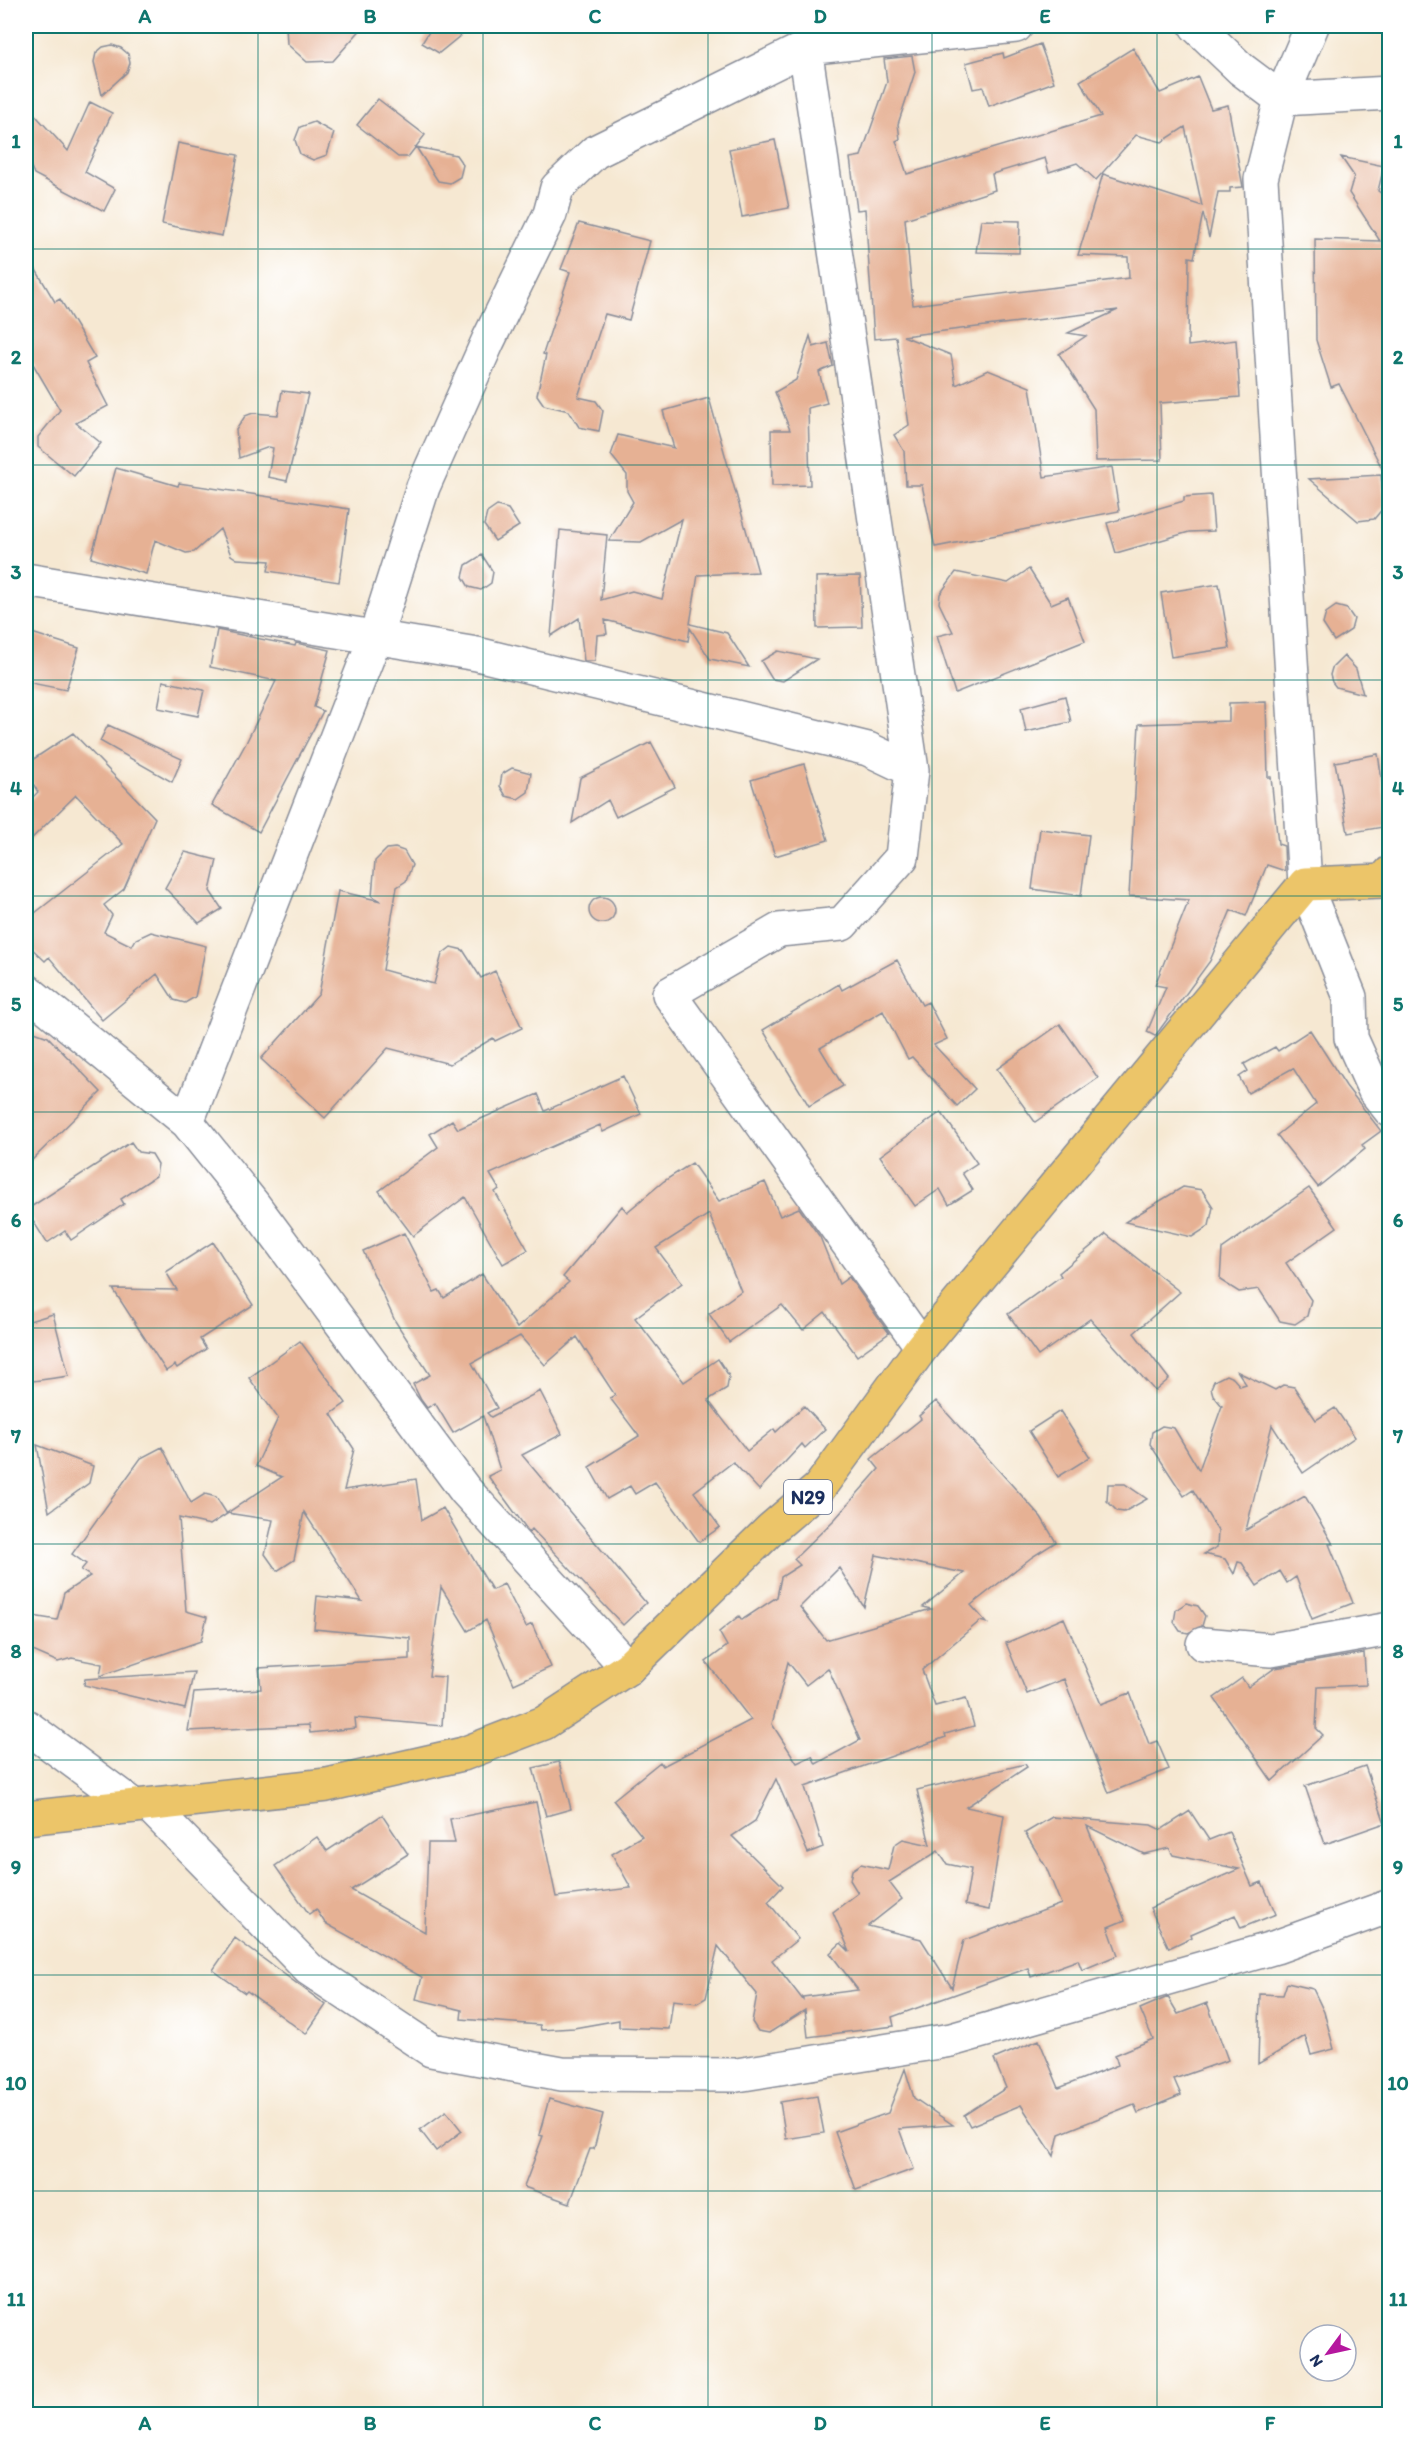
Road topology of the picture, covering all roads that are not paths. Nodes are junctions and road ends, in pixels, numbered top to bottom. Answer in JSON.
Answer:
{"nodes":[{"id":1,"x":1016,"y":26,"type":"edge"},
{"id":2,"x":1196,"y":26,"type":"edge"},
{"id":3,"x":1312,"y":26,"type":"edge"},
{"id":4,"x":805,"y":48,"type":"junction"},
{"id":5,"x":1389,"y":93,"type":"edge"},
{"id":6,"x":1281,"y":99,"type":"junction"},
{"id":7,"x":26,"y":580,"type":"edge"},
{"id":8,"x":375,"y":638,"type":"junction"},
{"id":9,"x":912,"y":770,"type":"junction"},
{"id":10,"x":1389,"y":873,"type":"edge"},
{"id":11,"x":1305,"y":884,"type":"junction"},
{"id":12,"x":26,"y":990,"type":"edge"},
{"id":13,"x":1389,"y":1110,"type":"edge"},
{"id":14,"x":187,"y":1122,"type":"junction"},
{"id":15,"x":922,"y":1347,"type":"junction"},
{"id":16,"x":1389,"y":1629,"type":"edge"},
{"id":17,"x":1203,"y":1644,"type":"dead end"},
{"id":18,"x":628,"y":1668,"type":"junction"},
{"id":19,"x":26,"y":1726,"type":"edge"},
{"id":20,"x":142,"y":1805,"type":"junction"},
{"id":21,"x":26,"y":1818,"type":"edge"},
{"id":22,"x":1389,"y":1906,"type":"edge"}],
"edges":[{"from":1,"to":4,"type":"street"},
{"from":2,"to":6,"type":"street"},
{"from":3,"to":6,"type":"street"},
{"from":4,"to":8,"type":"street"},
{"from":4,"to":9,"type":"street"},
{"from":5,"to":6,"type":"street"},
{"from":6,"to":11,"type":"street"},
{"from":7,"to":8,"type":"street"},
{"from":8,"to":9,"type":"street"},
{"from":8,"to":14,"type":"street"},
{"from":9,"to":15,"type":"street"},
{"from":10,"to":11,"type":"main road"},
{"from":11,"to":13,"type":"street"},
{"from":11,"to":15,"type":"main road","number":"N29"},
{"from":12,"to":14,"type":"street"},
{"from":14,"to":18,"type":"street"},
{"from":15,"to":18,"type":"main road","number":"N29"},
{"from":16,"to":17,"type":"street"},
{"from":18,"to":20,"type":"main road","number":"N29"},
{"from":19,"to":20,"type":"street"},
{"from":20,"to":21,"type":"main road","number":"N29"},
{"from":20,"to":22,"type":"street"}]}
